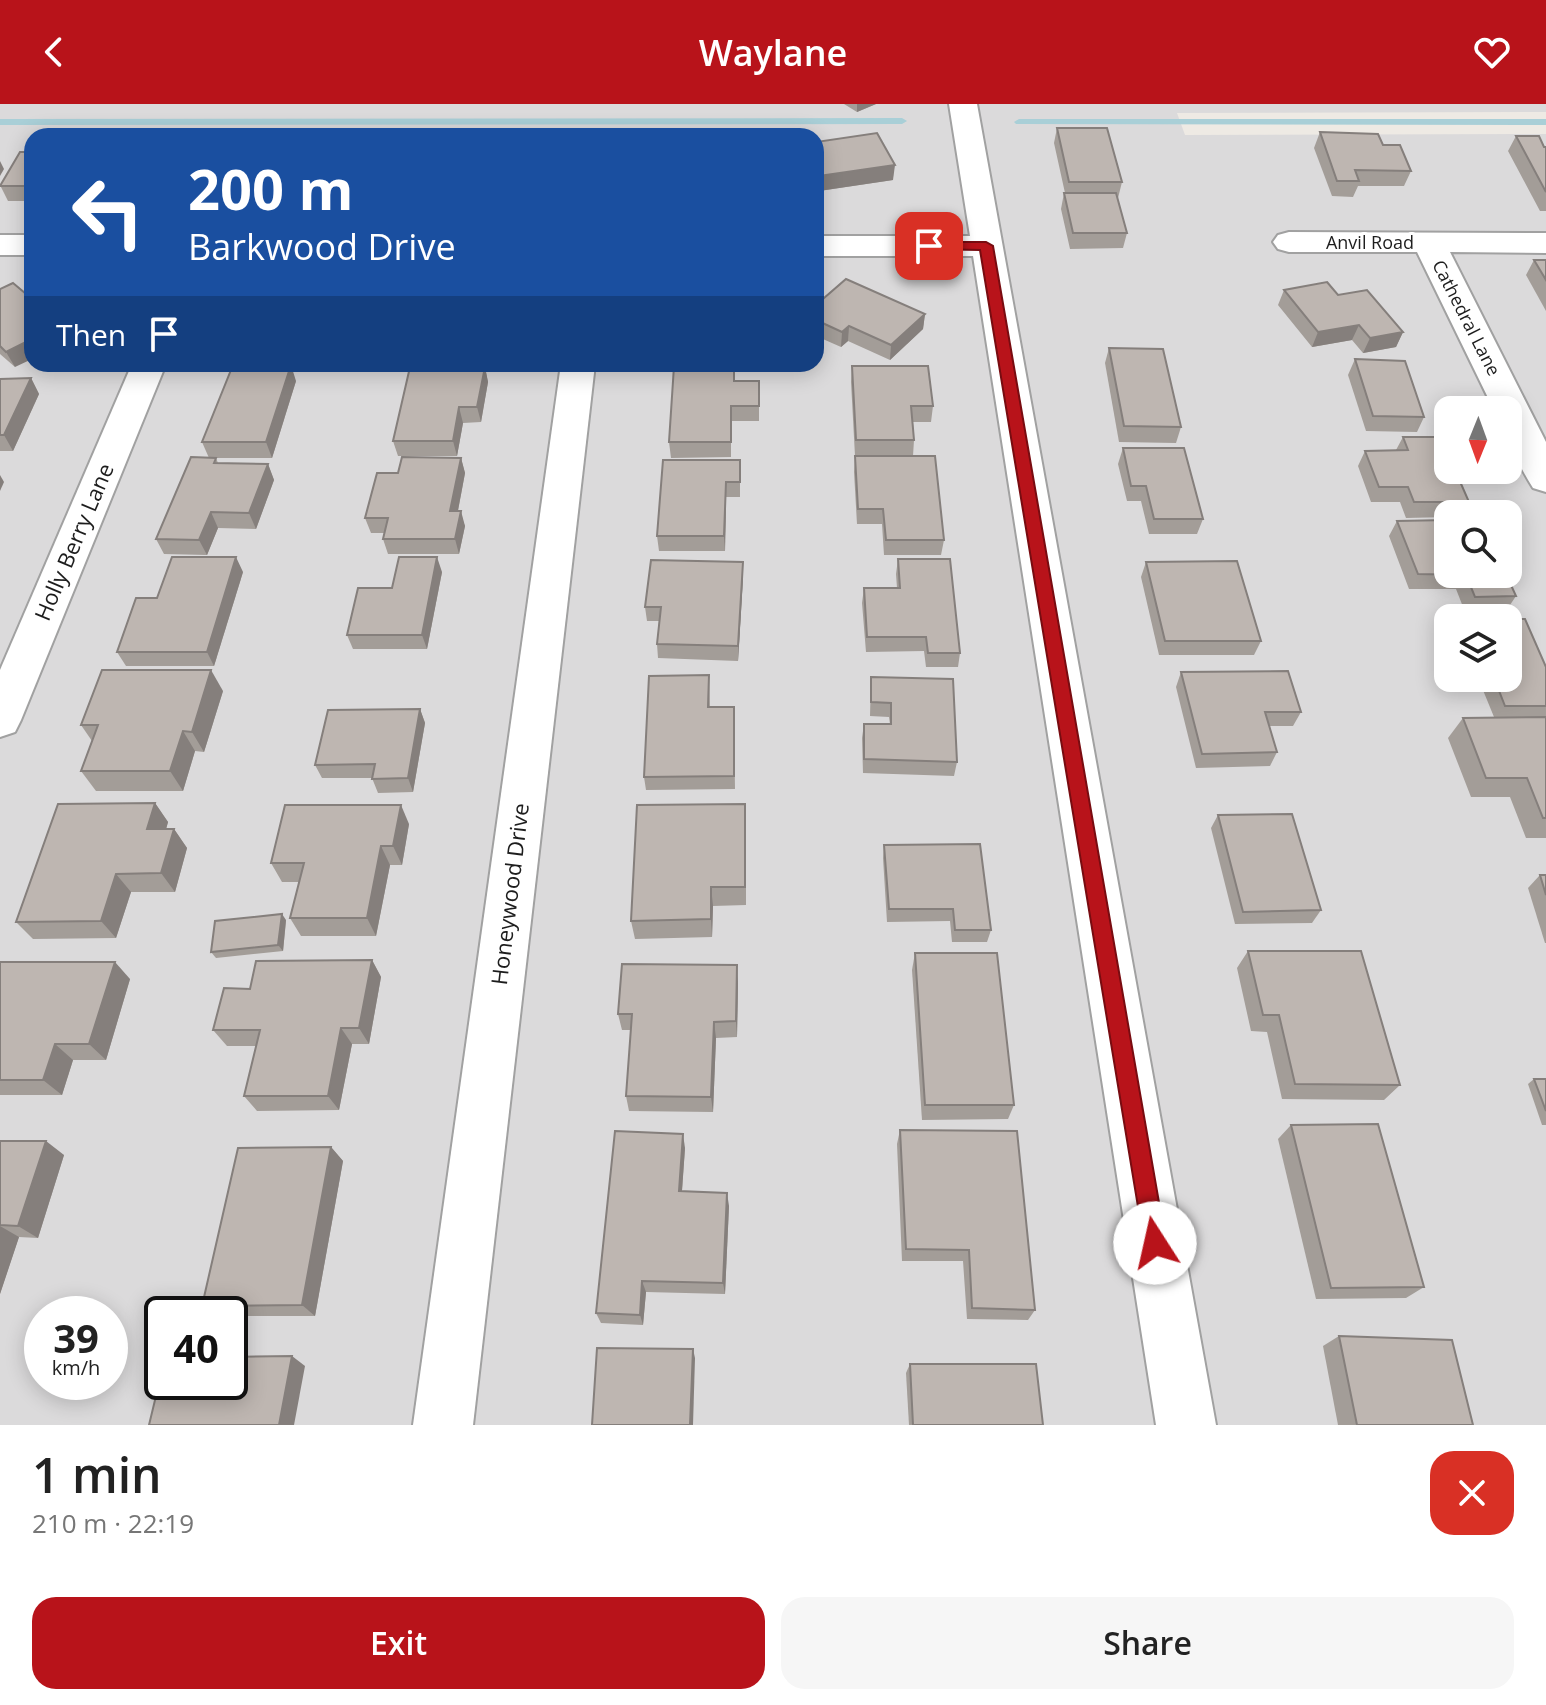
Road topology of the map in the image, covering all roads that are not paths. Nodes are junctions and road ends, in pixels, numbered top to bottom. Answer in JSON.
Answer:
{"nodes":[{"id":1,"x":963,"y":104,"type":"edge"},
{"id":2,"x":1289,"y":242,"type":"dead end"},
{"id":3,"x":1429,"y":243,"type":"junction"},
{"id":4,"x":1546,"y":243,"type":"edge"},
{"id":5,"x":0,"y":245,"type":"edge"},
{"id":6,"x":24,"y":245,"type":"edge"},
{"id":7,"x":824,"y":246,"type":"edge"},
{"id":8,"x":986,"y":246,"type":"junction"},
{"id":9,"x":146,"y":372,"type":"edge"},
{"id":10,"x":577,"y":372,"type":"edge"},
{"id":11,"x":1546,"y":479,"type":"edge"},
{"id":12,"x":0,"y":720,"type":"edge"},
{"id":13,"x":443,"y":1425,"type":"edge"},
{"id":14,"x":1186,"y":1425,"type":"edge"}],
"edges":[{"from":1,"to":8,"type":"street"},
{"from":2,"to":3,"type":"street","name":"Anvil Road"},
{"from":3,"to":4,"type":"street","name":"Anvil Road"},
{"from":3,"to":11,"type":"street","name":"Cathedral Lane"},
{"from":5,"to":6,"type":"street"},
{"from":7,"to":8,"type":"street"},
{"from":8,"to":14,"type":"street"},
{"from":9,"to":12,"type":"street","name":"Holly Berry Lane"},
{"from":10,"to":13,"type":"street","name":"Honeywood Drive"}]}
